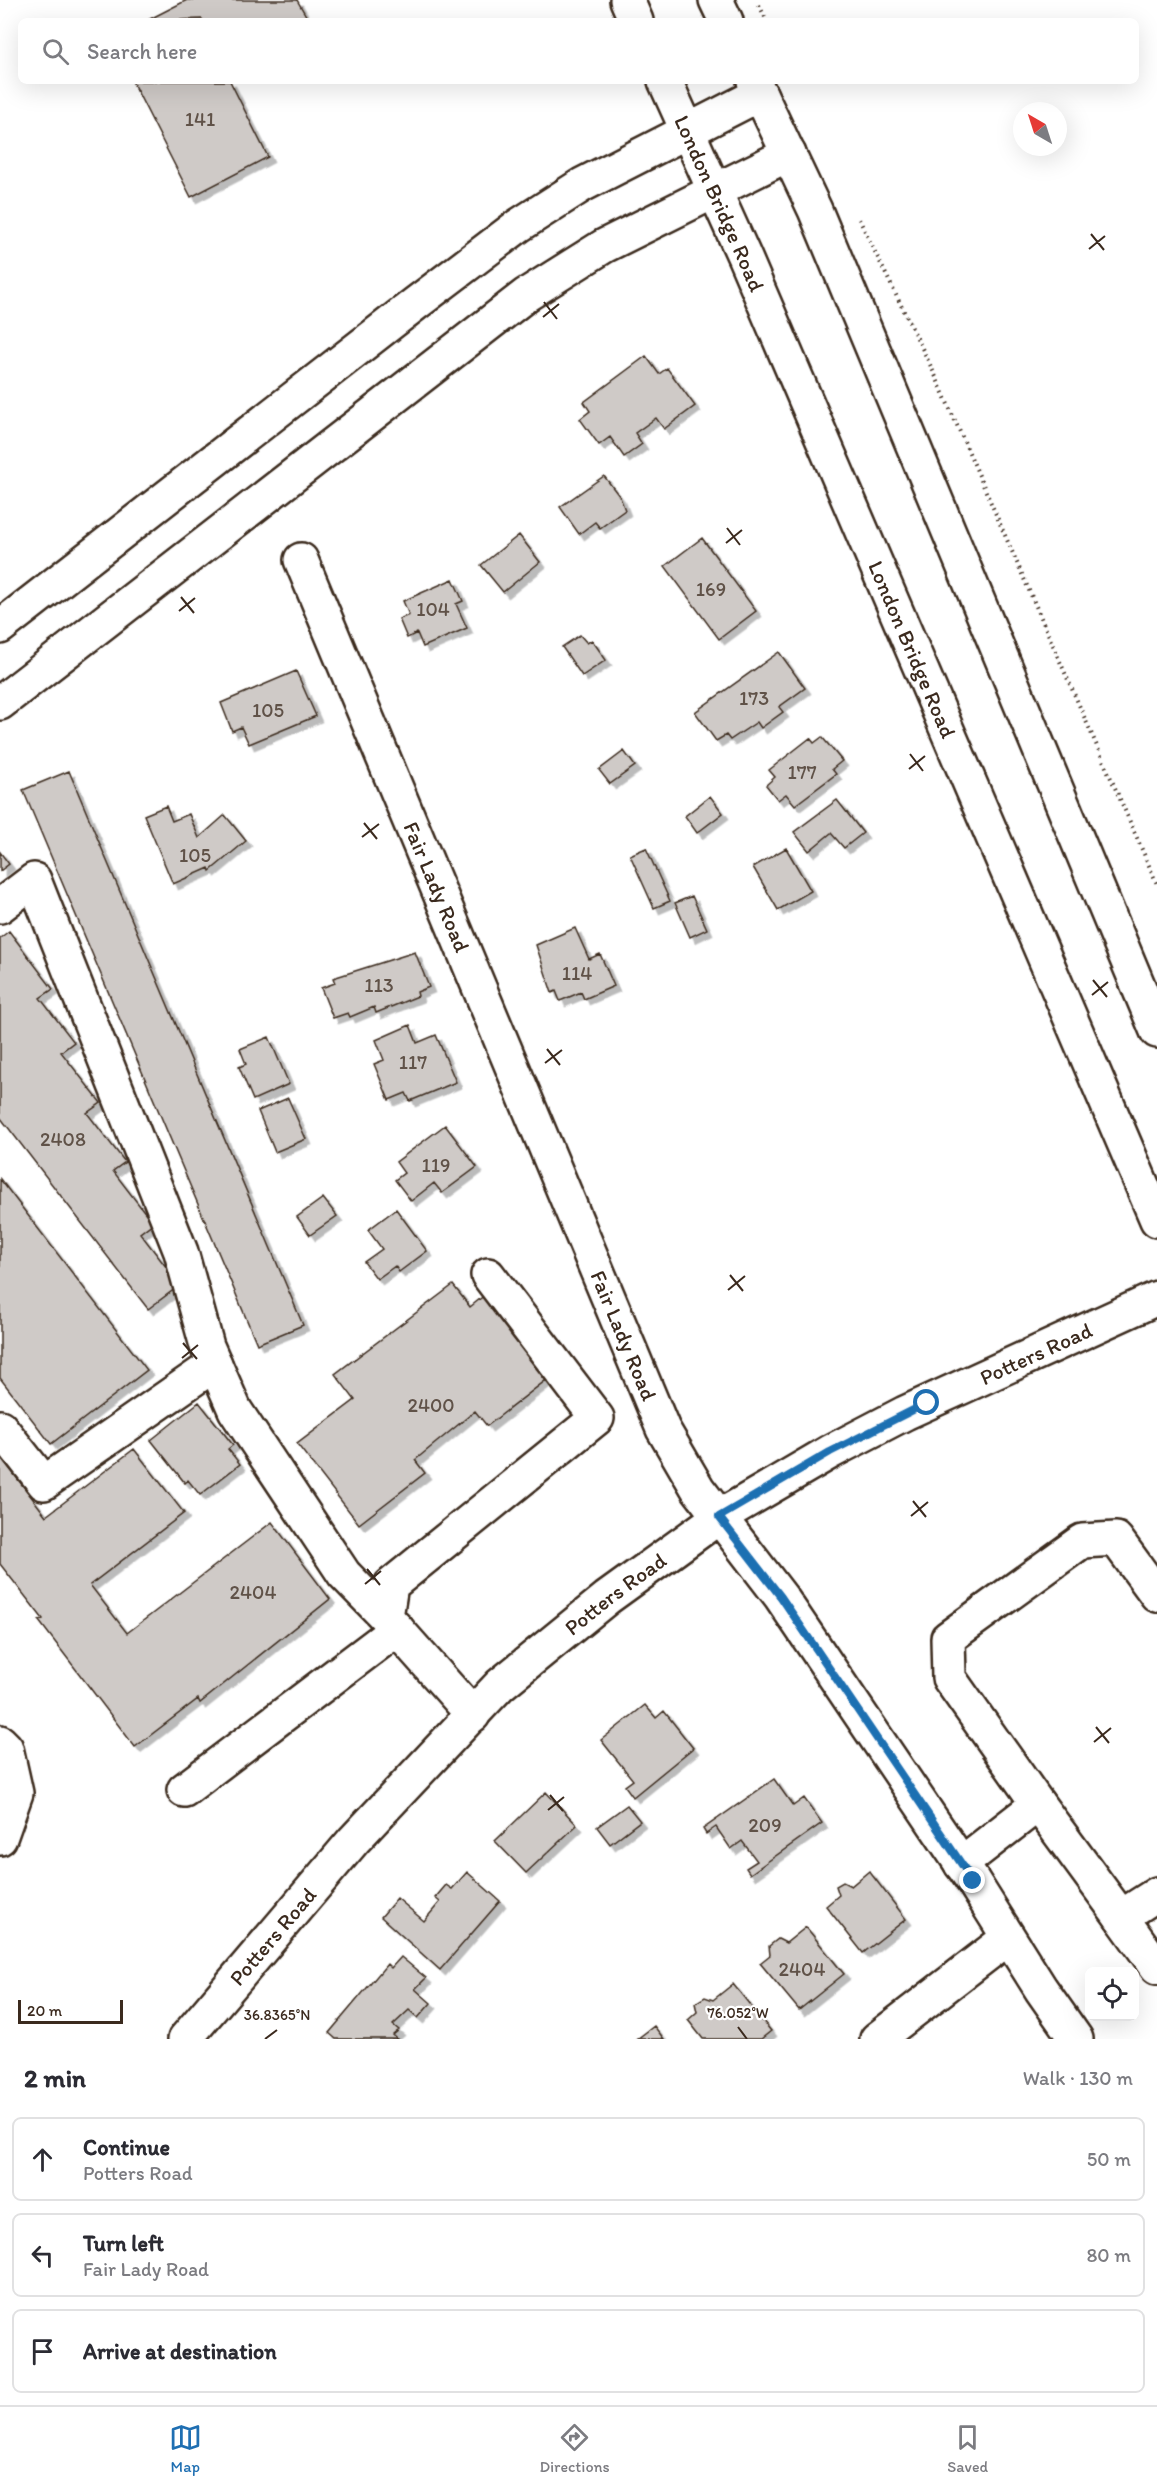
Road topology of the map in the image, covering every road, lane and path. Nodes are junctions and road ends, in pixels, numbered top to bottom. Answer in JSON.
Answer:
{"nodes":[{"id":1,"x":627,"y":0,"type":"edge"},
{"id":2,"x":757,"y":0,"type":"edge"},
{"id":3,"x":635,"y":18,"type":"edge"},
{"id":4,"x":766,"y":18,"type":"edge"},
{"id":5,"x":666,"y":84,"type":"edge"},
{"id":6,"x":757,"y":87,"type":"edge"},
{"id":7,"x":688,"y":129,"type":"junction"},
{"id":8,"x":789,"y":154,"type":"junction"},
{"id":9,"x":715,"y":189,"type":"junction"},
{"id":10,"x":858,"y":217,"type":"dead end"},
{"id":11,"x":301,"y":560,"type":"dead end"},
{"id":12,"x":0,"y":627,"type":"edge"},
{"id":13,"x":0,"y":703,"type":"edge"},
{"id":14,"x":1157,"y":884,"type":"edge"},
{"id":15,"x":0,"y":906,"type":"edge"},
{"id":16,"x":1157,"y":1031,"type":"edge"},
{"id":17,"x":1157,"y":1220,"type":"edge"},
{"id":18,"x":488,"y":1275,"type":"dead end"},
{"id":19,"x":1157,"y":1298,"type":"edge"},
{"id":20,"x":215,"y":1364,"type":"junction"},
{"id":21,"x":0,"y":1427,"type":"edge"},
{"id":22,"x":719,"y":1517,"type":"junction"},
{"id":23,"x":1157,"y":1595,"type":"edge"},
{"id":24,"x":391,"y":1623,"type":"junction"},
{"id":25,"x":474,"y":1714,"type":"junction"},
{"id":26,"x":0,"y":1742,"type":"edge"},
{"id":27,"x":184,"y":1790,"type":"dead end"},
{"id":28,"x":1038,"y":1804,"type":"junction"},
{"id":29,"x":0,"y":1838,"type":"edge"},
{"id":30,"x":961,"y":1864,"type":"junction"},
{"id":31,"x":1157,"y":1894,"type":"edge"},
{"id":32,"x":1121,"y":1917,"type":"junction"},
{"id":33,"x":1008,"y":1938,"type":"junction"},
{"id":34,"x":1157,"y":1967,"type":"edge"},
{"id":35,"x":185,"y":2039,"type":"edge"},
{"id":36,"x":877,"y":2039,"type":"edge"},
{"id":37,"x":1076,"y":2039,"type":"edge"}],
"edges":[{"from":1,"to":3,"type":"main road"},
{"from":2,"to":4,"type":"path"},
{"from":5,"to":7,"type":"main road","name":"London Bridge Road"},
{"from":6,"to":7,"type":"main road"},
{"from":6,"to":8,"type":"main road"},
{"from":7,"to":9,"type":"main road","name":"London Bridge Road"},
{"from":7,"to":12,"type":"main road"},
{"from":8,"to":9,"type":"main road"},
{"from":8,"to":16,"type":"main road"},
{"from":9,"to":13,"type":"main road"},
{"from":9,"to":17,"type":"main road","name":"London Bridge Road"},
{"from":10,"to":14,"type":"path"},
{"from":11,"to":22,"type":"main road","name":"Fair Lady Road"},
{"from":15,"to":20,"type":"main road"},
{"from":18,"to":24,"type":"main road"},
{"from":19,"to":22,"type":"main road","name":"Potters Road"},
{"from":20,"to":21,"type":"main road"},
{"from":20,"to":24,"type":"main road"},
{"from":22,"to":25,"type":"main road","name":"Potters Road"},
{"from":22,"to":30,"type":"main road","name":"Fair Lady Road"},
{"from":23,"to":28,"type":"main road"},
{"from":24,"to":25,"type":"main road"},
{"from":24,"to":27,"type":"main road"},
{"from":25,"to":35,"type":"main road","name":"Potters Road"},
{"from":26,"to":29,"type":"main road"},
{"from":28,"to":30,"type":"main road"},
{"from":28,"to":32,"type":"main road"},
{"from":30,"to":33,"type":"main road","name":"Fair Lady Road"},
{"from":31,"to":32,"type":"main road"},
{"from":32,"to":34,"type":"main road"},
{"from":33,"to":36,"type":"main road"},
{"from":33,"to":37,"type":"main road","name":"Fair Lady Road"}]}
